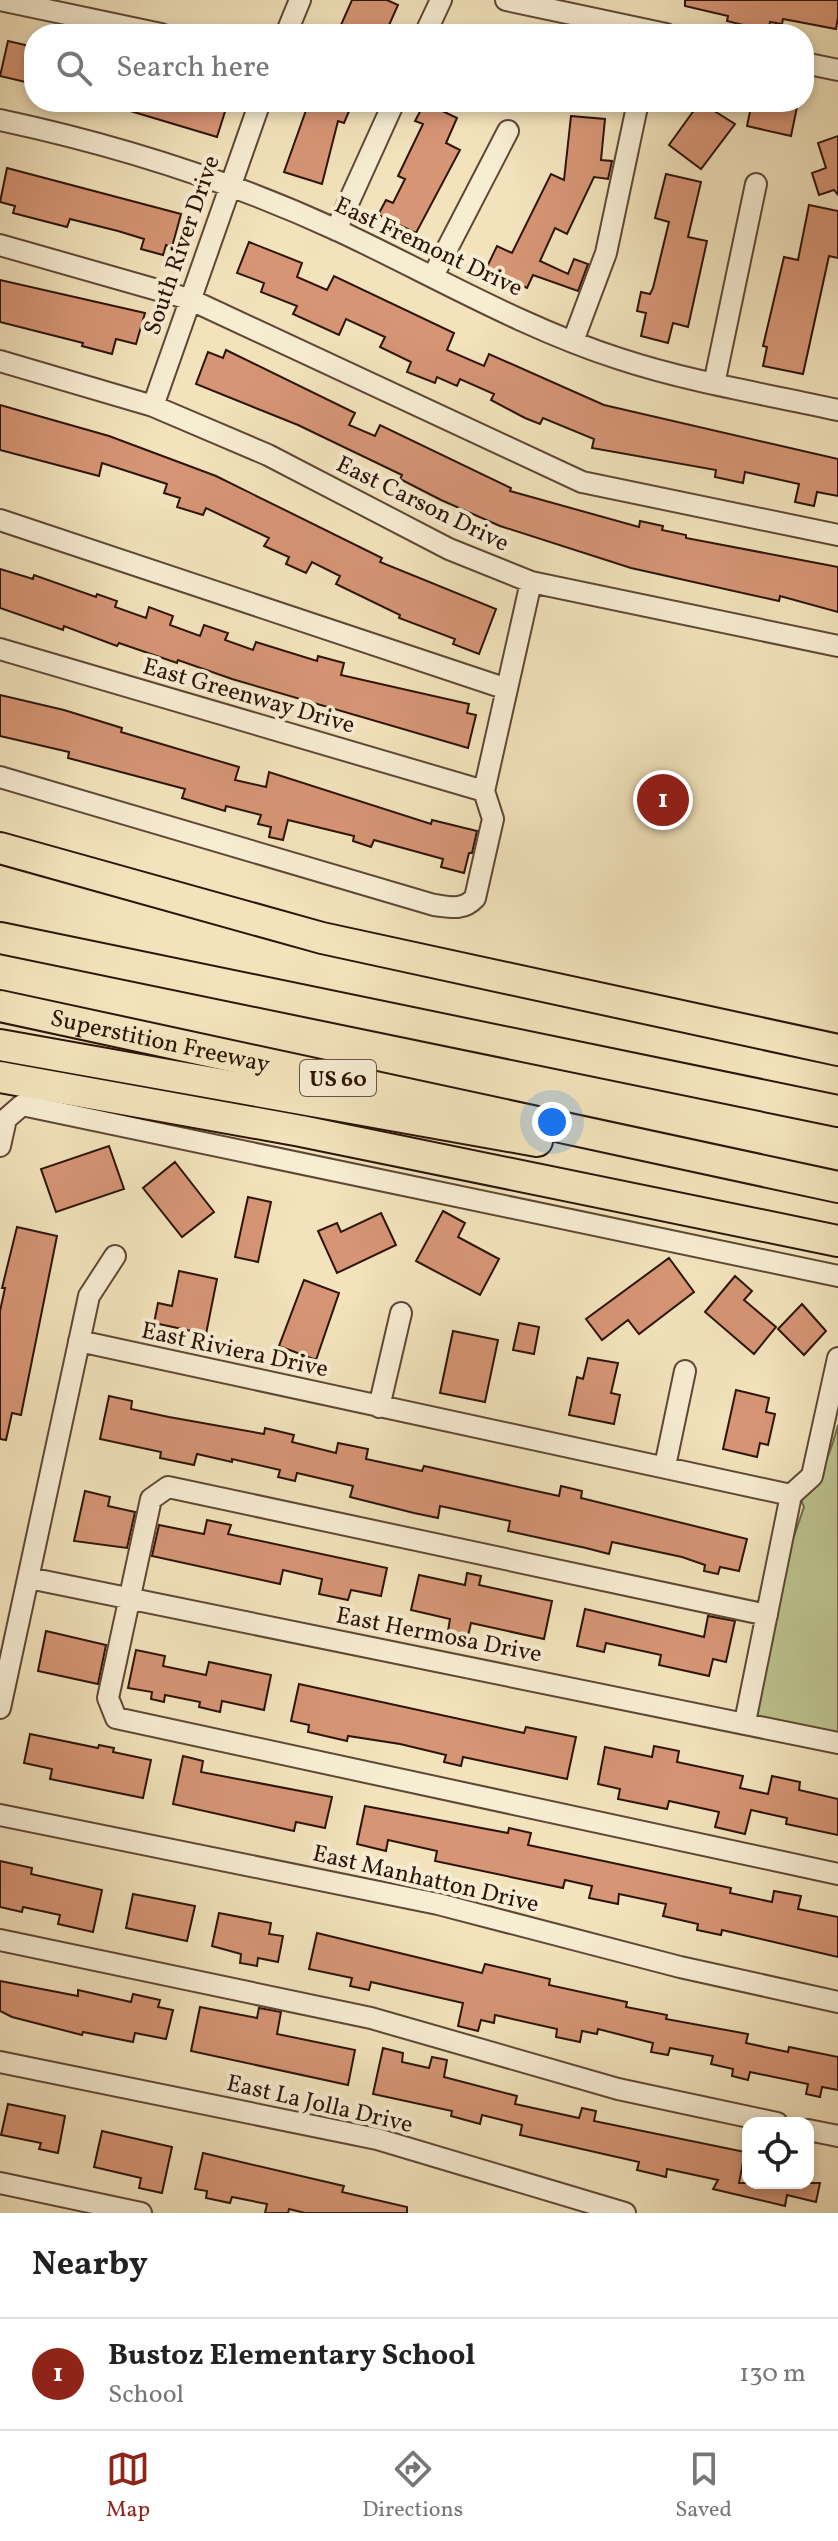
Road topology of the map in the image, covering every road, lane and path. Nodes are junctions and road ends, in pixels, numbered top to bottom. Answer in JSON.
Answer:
{"nodes":[{"id":1,"x":0,"y":0,"type":"edge"},
{"id":2,"x":300,"y":0,"type":"edge"},
{"id":3,"x":441,"y":0,"type":"edge"},
{"id":4,"x":506,"y":0,"type":"edge"},
{"id":5,"x":114,"y":24,"type":"edge"},
{"id":6,"x":290,"y":24,"type":"edge"},
{"id":7,"x":430,"y":24,"type":"edge"},
{"id":8,"x":617,"y":24,"type":"edge"},
{"id":9,"x":814,"y":65,"type":"edge"},
{"id":10,"x":838,"y":70,"type":"edge"},
{"id":11,"x":256,"y":112,"type":"edge"},
{"id":12,"x":389,"y":112,"type":"edge"},
{"id":13,"x":636,"y":112,"type":"edge"},
{"id":14,"x":0,"y":120,"type":"edge"},
{"id":15,"x":508,"y":131,"type":"dead end"},
{"id":16,"x":228,"y":184,"type":"junction"},
{"id":17,"x":756,"y":184,"type":"dead end"},
{"id":18,"x":336,"y":230,"type":"junction"},
{"id":19,"x":0,"y":245,"type":"edge"},
{"id":20,"x":433,"y":276,"type":"junction"},
{"id":21,"x":189,"y":299,"type":"junction"},
{"id":22,"x":573,"y":341,"type":"junction"},
{"id":23,"x":0,"y":361,"type":"edge"},
{"id":24,"x":714,"y":384,"type":"junction"},
{"id":25,"x":153,"y":406,"type":"junction"},
{"id":26,"x":838,"y":410,"type":"edge"},
{"id":27,"x":0,"y":520,"type":"edge"},
{"id":28,"x":838,"y":535,"type":"edge"},
{"id":29,"x":531,"y":582,"type":"junction"},
{"id":30,"x":838,"y":646,"type":"edge"},
{"id":31,"x":0,"y":649,"type":"edge"},
{"id":32,"x":507,"y":689,"type":"junction"},
{"id":33,"x":0,"y":777,"type":"edge"},
{"id":34,"x":484,"y":791,"type":"junction"},
{"id":35,"x":0,"y":848,"type":"edge"},
{"id":36,"x":0,"y":918,"type":"edge"},
{"id":37,"x":0,"y":938,"type":"edge"},
{"id":38,"x":0,"y":1006,"type":"edge"},
{"id":39,"x":349,"y":1012,"type":"junction"},
{"id":40,"x":0,"y":1045,"type":"edge"},
{"id":41,"x":838,"y":1050,"type":"edge"},
{"id":42,"x":0,"y":1077,"type":"edge"},
{"id":43,"x":838,"y":1111,"type":"edge"},
{"id":44,"x":0,"y":1146,"type":"edge"},
{"id":45,"x":676,"y":1152,"type":"junction"},
{"id":46,"x":838,"y":1187,"type":"edge"},
{"id":47,"x":838,"y":1241,"type":"edge"},
{"id":48,"x":115,"y":1256,"type":"dead end"},
{"id":49,"x":838,"y":1276,"type":"edge"},
{"id":50,"x":401,"y":1313,"type":"dead end"},
{"id":51,"x":79,"y":1341,"type":"junction"},
{"id":52,"x":838,"y":1358,"type":"edge"},
{"id":53,"x":685,"y":1371,"type":"dead end"},
{"id":54,"x":379,"y":1407,"type":"junction"},
{"id":55,"x":665,"y":1466,"type":"junction"},
{"id":56,"x":791,"y":1495,"type":"junction"},
{"id":57,"x":29,"y":1578,"type":"junction"},
{"id":58,"x":128,"y":1598,"type":"junction"},
{"id":59,"x":767,"y":1615,"type":"junction"},
{"id":60,"x":0,"y":1708,"type":"edge"},
{"id":61,"x":745,"y":1722,"type":"junction"},
{"id":62,"x":838,"y":1743,"type":"edge"},
{"id":63,"x":0,"y":1815,"type":"edge"},
{"id":64,"x":838,"y":1874,"type":"edge"},
{"id":65,"x":0,"y":1940,"type":"edge"},
{"id":66,"x":838,"y":2002,"type":"edge"},
{"id":67,"x":0,"y":2062,"type":"edge"},
{"id":68,"x":749,"y":2117,"type":"edge"},
{"id":69,"x":814,"y":2131,"type":"edge"},
{"id":70,"x":838,"y":2136,"type":"edge"},
{"id":71,"x":0,"y":2183,"type":"edge"},
{"id":72,"x":141,"y":2213,"type":"edge"},
{"id":73,"x":625,"y":2213,"type":"edge"}],
"edges":[{"from":1,"to":5,"type":"street"},
{"from":2,"to":6,"type":"street"},
{"from":3,"to":7,"type":"street"},
{"from":4,"to":8,"type":"street"},
{"from":9,"to":10,"type":"street"},
{"from":11,"to":16,"type":"street","name":"South River Drive"},
{"from":12,"to":18,"type":"street"},
{"from":13,"to":22,"type":"street"},
{"from":14,"to":16,"type":"street","name":"East Fremont Drive"},
{"from":15,"to":20,"type":"street"},
{"from":16,"to":18,"type":"street","name":"East Fremont Drive"},
{"from":16,"to":21,"type":"street","name":"South River Drive"},
{"from":17,"to":24,"type":"street"},
{"from":18,"to":20,"type":"street","name":"East Fremont Drive"},
{"from":19,"to":21,"type":"street"},
{"from":20,"to":22,"type":"street","name":"East Fremont Drive"},
{"from":21,"to":25,"type":"street","name":"South River Drive"},
{"from":21,"to":28,"type":"street"},
{"from":22,"to":24,"type":"street","name":"East Fremont Drive"},
{"from":23,"to":25,"type":"street","name":"East Carson Drive"},
{"from":24,"to":26,"type":"street","name":"East Fremont Drive"},
{"from":25,"to":29,"type":"street","name":"East Carson Drive"},
{"from":27,"to":32,"type":"street"},
{"from":29,"to":30,"type":"street","name":"East Carson Drive"},
{"from":29,"to":32,"type":"street"},
{"from":31,"to":34,"type":"street","name":"East Greenway Drive"},
{"from":32,"to":34,"type":"street"},
{"from":33,"to":34,"type":"street"},
{"from":35,"to":41,"type":"highway"},
{"from":36,"to":39,"type":"highway"},
{"from":37,"to":39,"type":"highway"},
{"from":38,"to":45,"type":"highway","name":"Superstition Freeway","number":"US 60"},
{"from":39,"to":43,"type":"highway"},
{"from":40,"to":45,"type":"highway"},
{"from":42,"to":47,"type":"highway"},
{"from":44,"to":49,"type":"street"},
{"from":45,"to":46,"type":"highway","name":"Superstition Freeway","number":"US 60"},
{"from":48,"to":51,"type":"street"},
{"from":50,"to":54,"type":"street"},
{"from":51,"to":54,"type":"street","name":"East Riviera Drive"},
{"from":51,"to":57,"type":"street"},
{"from":52,"to":56,"type":"street"},
{"from":53,"to":55,"type":"street"},
{"from":54,"to":55,"type":"street","name":"East Riviera Drive"},
{"from":55,"to":56,"type":"street","name":"East Riviera Drive"},
{"from":56,"to":59,"type":"street"},
{"from":57,"to":58,"type":"street","name":"East Hermosa Drive"},
{"from":57,"to":60,"type":"street"},
{"from":58,"to":59,"type":"street"},
{"from":58,"to":61,"type":"street","name":"East Hermosa Drive"},
{"from":58,"to":64,"type":"street"},
{"from":59,"to":61,"type":"street"},
{"from":61,"to":62,"type":"street","name":"East Hermosa Drive"},
{"from":63,"to":66,"type":"street","name":"East Manhatton Drive"},
{"from":65,"to":68,"type":"street"},
{"from":67,"to":73,"type":"street","name":"East La Jolla Drive"},
{"from":69,"to":70,"type":"street"},
{"from":71,"to":72,"type":"street"}]}
